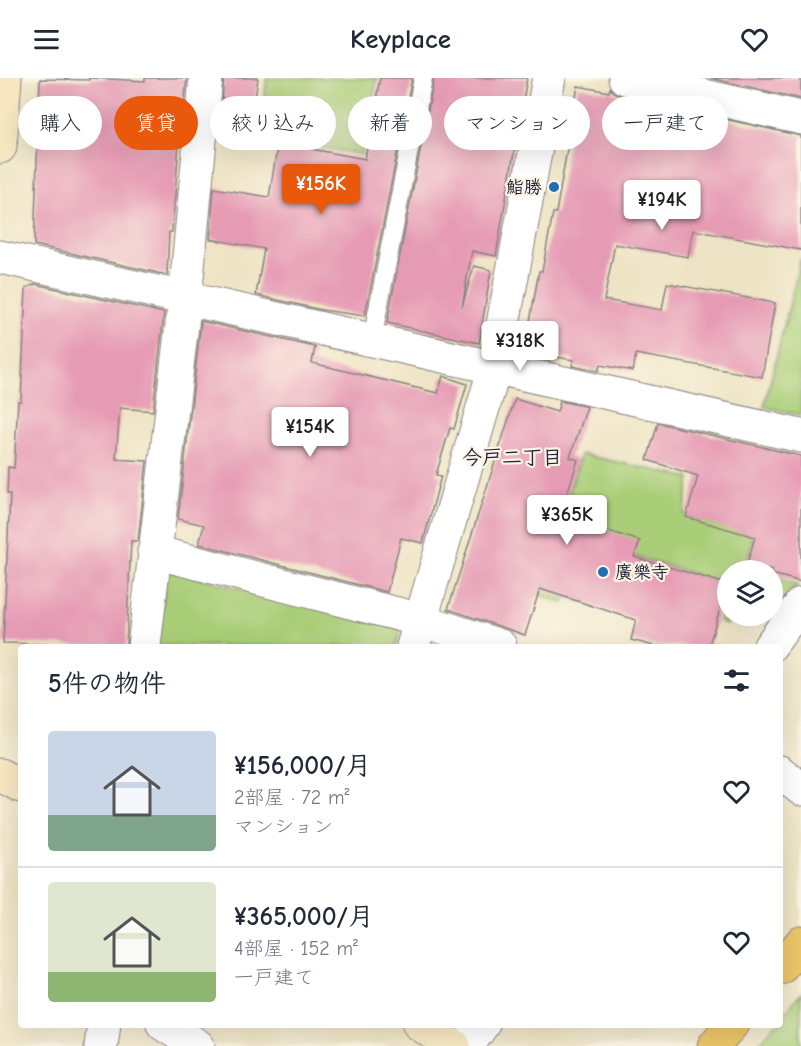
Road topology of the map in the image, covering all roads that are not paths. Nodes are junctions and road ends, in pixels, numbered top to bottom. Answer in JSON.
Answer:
{"nodes":[{"id":1,"x":5,"y":78,"type":"edge"},
{"id":2,"x":207,"y":78,"type":"edge"},
{"id":3,"x":423,"y":78,"type":"edge"},
{"id":4,"x":549,"y":78,"type":"edge"},
{"id":5,"x":626,"y":78,"type":"edge"},
{"id":6,"x":801,"y":118,"type":"edge"},
{"id":7,"x":0,"y":147,"type":"edge"},
{"id":8,"x":0,"y":257,"type":"edge"},
{"id":9,"x":185,"y":299,"type":"junction"},
{"id":10,"x":372,"y":340,"type":"junction"},
{"id":11,"x":495,"y":367,"type":"junction"},
{"id":12,"x":801,"y":436,"type":"edge"},
{"id":13,"x":154,"y":552,"type":"junction"},
{"id":14,"x":801,"y":604,"type":"edge"},
{"id":15,"x":417,"y":633,"type":"edge"},
{"id":16,"x":144,"y":644,"type":"edge"},
{"id":17,"x":487,"y":644,"type":"edge"},
{"id":18,"x":771,"y":644,"type":"edge"},
{"id":19,"x":783,"y":774,"type":"edge"},
{"id":20,"x":0,"y":775,"type":"edge"},
{"id":21,"x":18,"y":784,"type":"edge"},
{"id":22,"x":801,"y":789,"type":"edge"},
{"id":23,"x":801,"y":943,"type":"edge"},
{"id":24,"x":783,"y":964,"type":"edge"},
{"id":25,"x":104,"y":1028,"type":"edge"},
{"id":26,"x":169,"y":1028,"type":"edge"},
{"id":27,"x":425,"y":1028,"type":"edge"},
{"id":28,"x":480,"y":1028,"type":"edge"},
{"id":29,"x":729,"y":1028,"type":"edge"},
{"id":30,"x":102,"y":1046,"type":"edge"},
{"id":31,"x":198,"y":1046,"type":"edge"},
{"id":32,"x":454,"y":1046,"type":"edge"},
{"id":33,"x":467,"y":1046,"type":"edge"},
{"id":34,"x":714,"y":1046,"type":"edge"}],
"edges":[{"from":1,"to":7,"type":"street"},
{"from":2,"to":9,"type":"street"},
{"from":3,"to":10,"type":"lane"},
{"from":4,"to":11,"type":"street"},
{"from":5,"to":6,"type":"street"},
{"from":8,"to":9,"type":"street"},
{"from":9,"to":10,"type":"street"},
{"from":9,"to":13,"type":"street"},
{"from":10,"to":11,"type":"street"},
{"from":11,"to":12,"type":"street"},
{"from":11,"to":15,"type":"street"},
{"from":13,"to":15,"type":"street"},
{"from":13,"to":16,"type":"street"},
{"from":14,"to":18,"type":"street"},
{"from":15,"to":17,"type":"street"},
{"from":19,"to":22,"type":"street"},
{"from":20,"to":21,"type":"street"},
{"from":23,"to":24,"type":"main road"},
{"from":25,"to":30,"type":"street"},
{"from":26,"to":31,"type":"street"},
{"from":27,"to":32,"type":"street"},
{"from":28,"to":33,"type":"street"},
{"from":29,"to":34,"type":"main road"}]}
